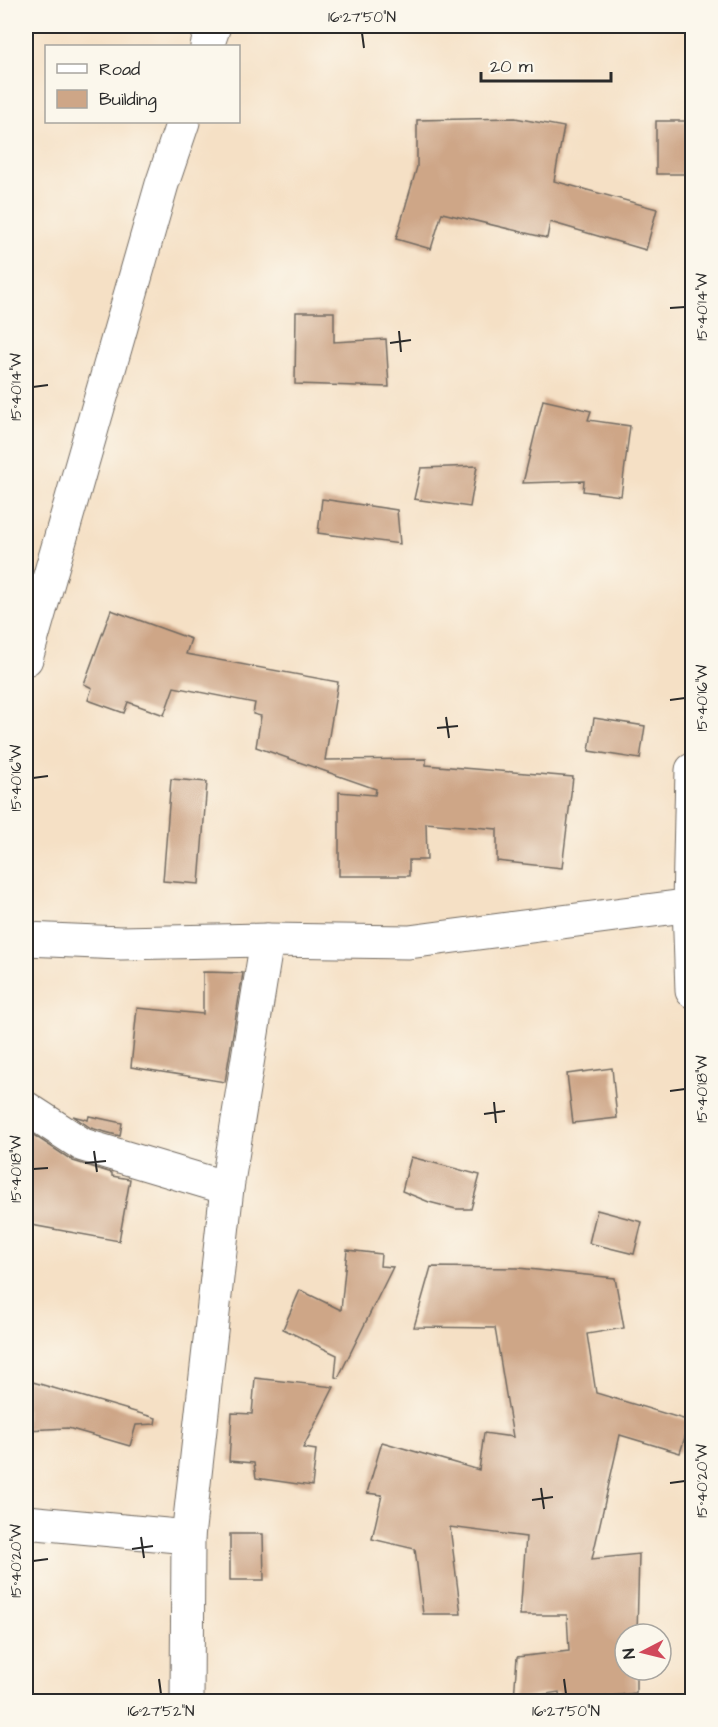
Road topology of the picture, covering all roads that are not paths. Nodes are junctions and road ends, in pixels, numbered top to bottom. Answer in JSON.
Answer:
{"nodes":[{"id":1,"x":214,"y":26,"type":"edge"},
{"id":2,"x":207,"y":45,"type":"edge"},
{"id":3,"x":183,"y":123,"type":"edge"},
{"id":4,"x":26,"y":659,"type":"edge"},
{"id":5,"x":693,"y":770,"type":"edge"},
{"id":6,"x":691,"y":905,"type":"edge"},
{"id":7,"x":26,"y":939,"type":"edge"},
{"id":8,"x":267,"y":940,"type":"junction"},
{"id":9,"x":693,"y":990,"type":"edge"},
{"id":10,"x":26,"y":1108,"type":"edge"},
{"id":11,"x":226,"y":1188,"type":"junction"},
{"id":12,"x":26,"y":1521,"type":"edge"},
{"id":13,"x":188,"y":1537,"type":"junction"},
{"id":14,"x":187,"y":1701,"type":"edge"}],
"edges":[{"from":1,"to":2,"type":"street"},
{"from":3,"to":4,"type":"street"},
{"from":5,"to":6,"type":"street"},
{"from":6,"to":8,"type":"street"},
{"from":6,"to":9,"type":"street"},
{"from":7,"to":8,"type":"street"},
{"from":8,"to":11,"type":"street"},
{"from":10,"to":11,"type":"street"},
{"from":11,"to":13,"type":"street"},
{"from":12,"to":13,"type":"street"},
{"from":13,"to":14,"type":"street"}]}
